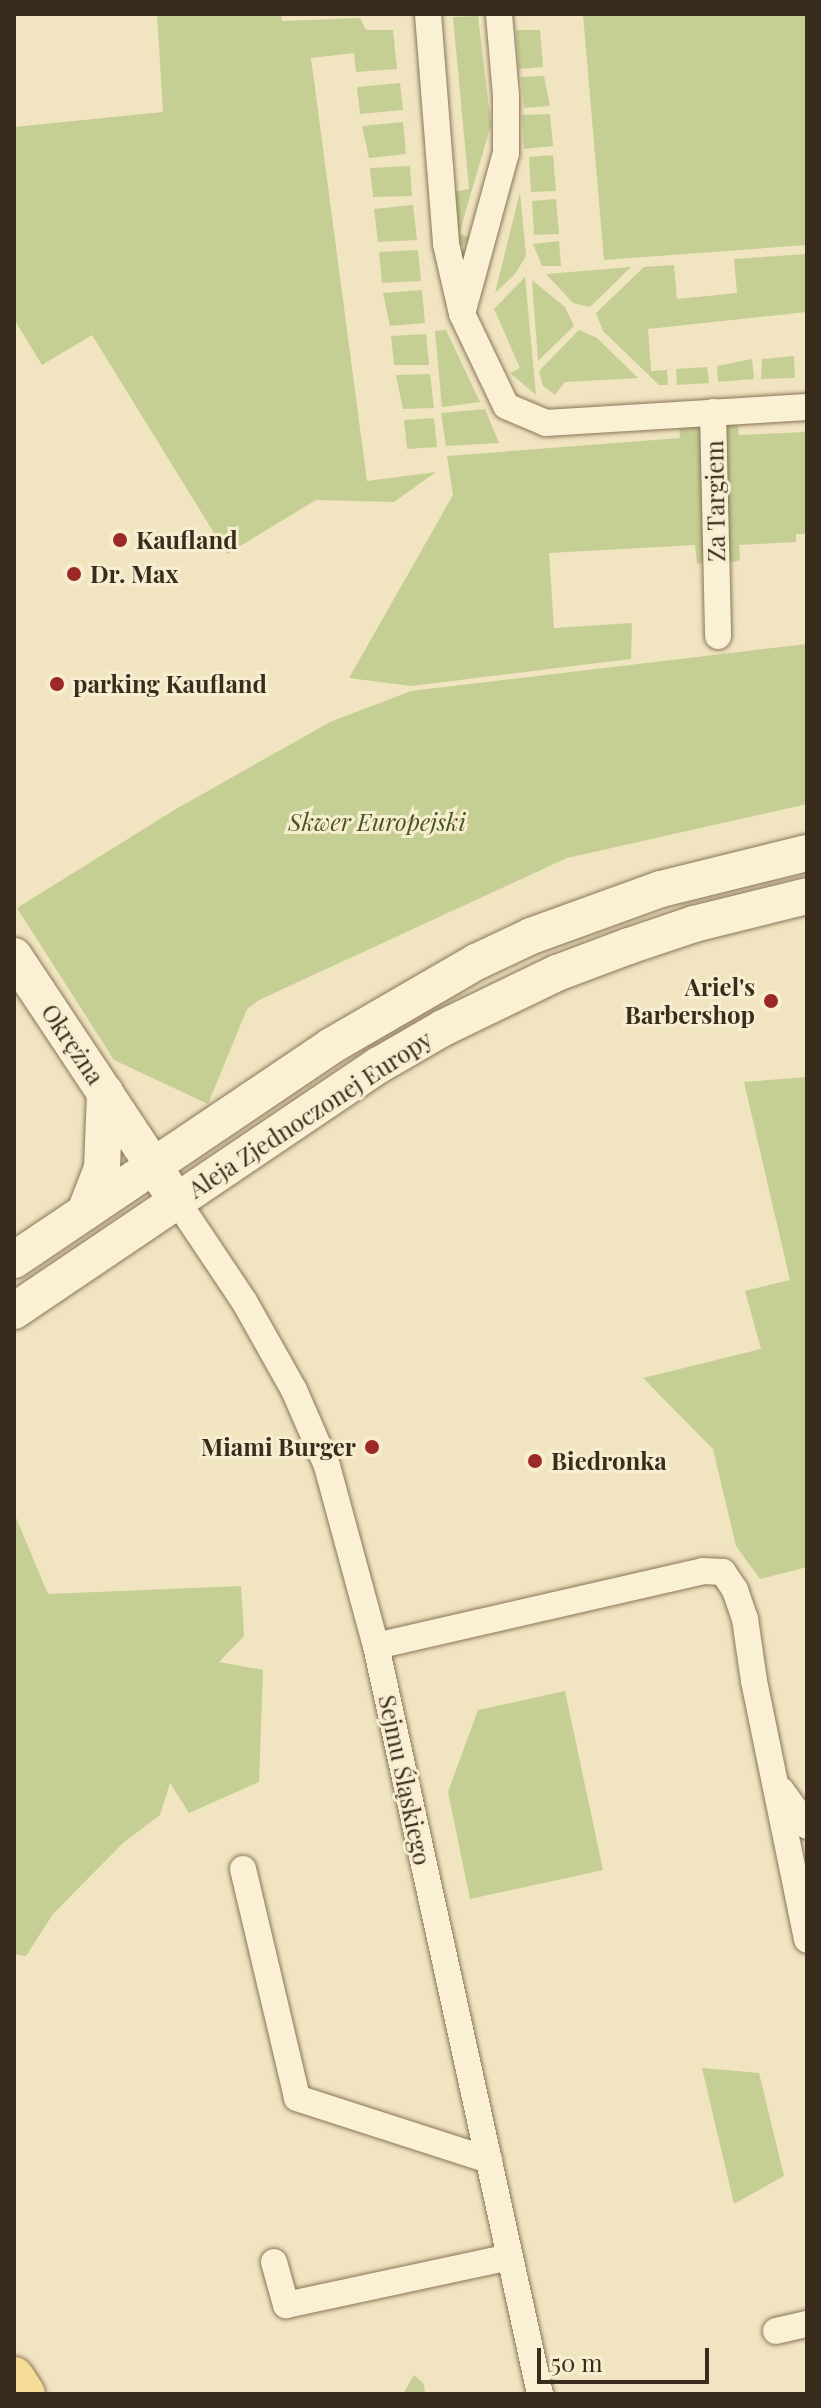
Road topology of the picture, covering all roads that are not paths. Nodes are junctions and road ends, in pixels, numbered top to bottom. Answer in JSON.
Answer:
{"nodes":[{"id":1,"x":428,"y":14,"type":"edge"},
{"id":2,"x":499,"y":14,"type":"edge"},
{"id":3,"x":462,"y":314,"type":"junction"},
{"id":4,"x":807,"y":407,"type":"edge"},
{"id":5,"x":713,"y":412,"type":"junction"},
{"id":6,"x":718,"y":636,"type":"dead end"},
{"id":7,"x":807,"y":853,"type":"edge"},
{"id":8,"x":807,"y":896,"type":"edge"},
{"id":9,"x":14,"y":956,"type":"edge"},
{"id":10,"x":105,"y":1092,"type":"junction"},
{"id":11,"x":222,"y":1120,"type":"junction"},
{"id":12,"x":153,"y":1166,"type":"junction"},
{"id":13,"x":177,"y":1201,"type":"junction"},
{"id":14,"x":85,"y":1212,"type":"junction"},
{"id":15,"x":14,"y":1260,"type":"edge"},
{"id":16,"x":14,"y":1311,"type":"edge"},
{"id":17,"x":376,"y":1646,"type":"junction"},
{"id":18,"x":774,"y":1780,"type":"junction"},
{"id":19,"x":807,"y":1826,"type":"edge"},
{"id":20,"x":243,"y":1869,"type":"dead end"},
{"id":21,"x":807,"y":1940,"type":"edge"},
{"id":22,"x":489,"y":2160,"type":"junction"},
{"id":23,"x":510,"y":2257,"type":"junction"},
{"id":24,"x":274,"y":2262,"type":"dead end"},
{"id":25,"x":807,"y":2324,"type":"edge"},
{"id":26,"x":776,"y":2331,"type":"dead end"},
{"id":27,"x":14,"y":2354,"type":"edge"},
{"id":28,"x":14,"y":2377,"type":"edge"},
{"id":29,"x":25,"y":2394,"type":"edge"},
{"id":30,"x":540,"y":2394,"type":"edge"}],
"edges":[{"from":1,"to":3,"type":"street"},
{"from":2,"to":3,"type":"street"},
{"from":3,"to":5,"type":"street"},
{"from":4,"to":5,"type":"street","name":"Za Targiem"},
{"from":5,"to":6,"type":"street","name":"Za Targiem"},
{"from":7,"to":11,"type":"main road","name":"Aleja Zjednoczonej Europy"},
{"from":8,"to":13,"type":"main road","name":"Aleja Zjednoczonej Europy"},
{"from":9,"to":10,"type":"main road","name":"Okrężna"},
{"from":10,"to":11,"type":"main road","name":"Okrężna"},
{"from":10,"to":12,"type":"main road","name":"Okrężna"},
{"from":10,"to":14,"type":"main road"},
{"from":11,"to":12,"type":"main road","name":"Aleja Zjednoczonej Europy"},
{"from":12,"to":13,"type":"main road","name":"Okrężna"},
{"from":12,"to":14,"type":"main road","name":"Aleja Zjednoczonej Europy"},
{"from":13,"to":16,"type":"main road","name":"Aleja Zjednoczonej Europy"},
{"from":13,"to":17,"type":"street","name":"Sejmu Śląskiego"},
{"from":14,"to":15,"type":"main road","name":"Aleja Zjednoczonej Europy"},
{"from":17,"to":18,"type":"street"},
{"from":17,"to":22,"type":"street","name":"Sejmu Śląskiego"},
{"from":18,"to":19,"type":"street"},
{"from":18,"to":21,"type":"street"},
{"from":20,"to":22,"type":"street"},
{"from":22,"to":23,"type":"street","name":"Sejmu Śląskiego"},
{"from":23,"to":24,"type":"street"},
{"from":23,"to":30,"type":"street","name":"Sejmu Śląskiego"},
{"from":25,"to":26,"type":"street"},
{"from":27,"to":29,"type":"street"},
{"from":28,"to":29,"type":"main road"}]}
